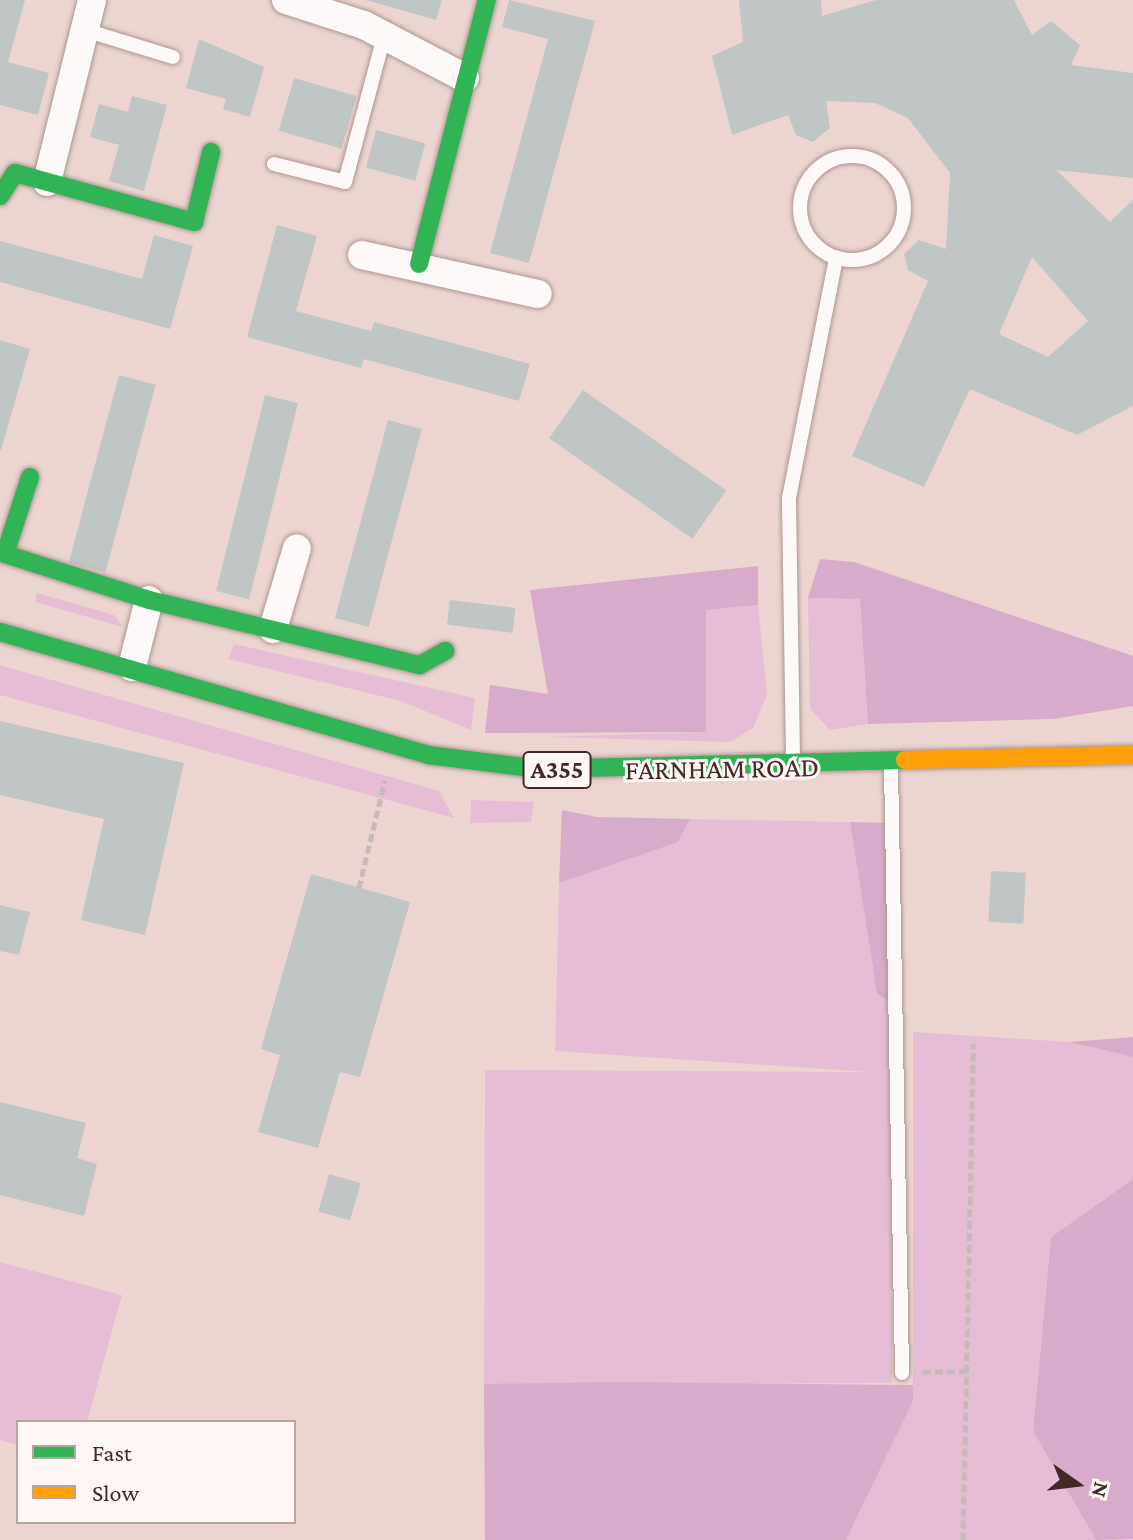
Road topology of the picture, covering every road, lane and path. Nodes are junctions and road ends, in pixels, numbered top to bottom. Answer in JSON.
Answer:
{"nodes":[{"id":1,"x":92,"y":0,"type":"edge"},
{"id":2,"x":289,"y":0,"type":"edge"},
{"id":3,"x":487,"y":0,"type":"edge"},
{"id":4,"x":85,"y":30,"type":"junction"},
{"id":5,"x":384,"y":36,"type":"junction"},
{"id":6,"x":173,"y":57,"type":"dead end"},
{"id":7,"x":465,"y":78,"type":"junction"},
{"id":8,"x":211,"y":152,"type":"dead end"},
{"id":9,"x":274,"y":164,"type":"dead end"},
{"id":10,"x":47,"y":182,"type":"junction"},
{"id":11,"x":0,"y":196,"type":"edge"},
{"id":12,"x":362,"y":255,"type":"dead end"},
{"id":13,"x":836,"y":258,"type":"junction"},
{"id":14,"x":419,"y":264,"type":"junction"},
{"id":15,"x":538,"y":294,"type":"dead end"},
{"id":16,"x":30,"y":477,"type":"dead end"},
{"id":17,"x":297,"y":548,"type":"dead end"},
{"id":18,"x":149,"y":600,"type":"junction"},
{"id":19,"x":273,"y":629,"type":"junction"},
{"id":20,"x":0,"y":632,"type":"edge"},
{"id":21,"x":445,"y":651,"type":"dead end"},
{"id":22,"x":132,"y":667,"type":"junction"},
{"id":23,"x":394,"y":743,"type":"junction"},
{"id":24,"x":1133,"y":755,"type":"edge"},
{"id":25,"x":891,"y":764,"type":"junction"},
{"id":26,"x":793,"y":769,"type":"junction"},
{"id":27,"x":359,"y":888,"type":"dead end"},
{"id":28,"x":973,"y":1043,"type":"dead end"},
{"id":29,"x":966,"y":1371,"type":"junction"},
{"id":30,"x":902,"y":1373,"type":"joint"},
{"id":31,"x":963,"y":1540,"type":"edge"}],
"edges":[{"from":1,"to":4,"type":"street"},
{"from":2,"to":5,"type":"street"},
{"from":3,"to":7,"type":"main road"},
{"from":4,"to":6,"type":"lane"},
{"from":4,"to":10,"type":"street"},
{"from":5,"to":7,"type":"street"},
{"from":5,"to":9,"type":"lane"},
{"from":7,"to":14,"type":"main road"},
{"from":8,"to":10,"type":"main road"},
{"from":10,"to":11,"type":"main road"},
{"from":12,"to":14,"type":"street"},
{"from":13,"to":13,"type":"lane"},
{"from":13,"to":26,"type":"lane"},
{"from":14,"to":15,"type":"street"},
{"from":16,"to":18,"type":"main road"},
{"from":17,"to":19,"type":"street"},
{"from":18,"to":19,"type":"main road"},
{"from":18,"to":22,"type":"street"},
{"from":19,"to":21,"type":"main road"},
{"from":20,"to":22,"type":"main road","name":"FARNHAM ROAD","number":"A355"},
{"from":22,"to":23,"type":"main road","name":"FARNHAM ROAD","number":"A355"},
{"from":23,"to":26,"type":"main road","name":"FARNHAM ROAD","number":"A355"},
{"from":23,"to":27,"type":"path"},
{"from":24,"to":25,"type":"main road","name":"FARNHAM ROAD","number":"A355"},
{"from":25,"to":26,"type":"main road","name":"FARNHAM ROAD","number":"A355"},
{"from":25,"to":30,"type":"lane"},
{"from":28,"to":29,"type":"path"},
{"from":29,"to":30,"type":"path"},
{"from":29,"to":31,"type":"path"}]}
